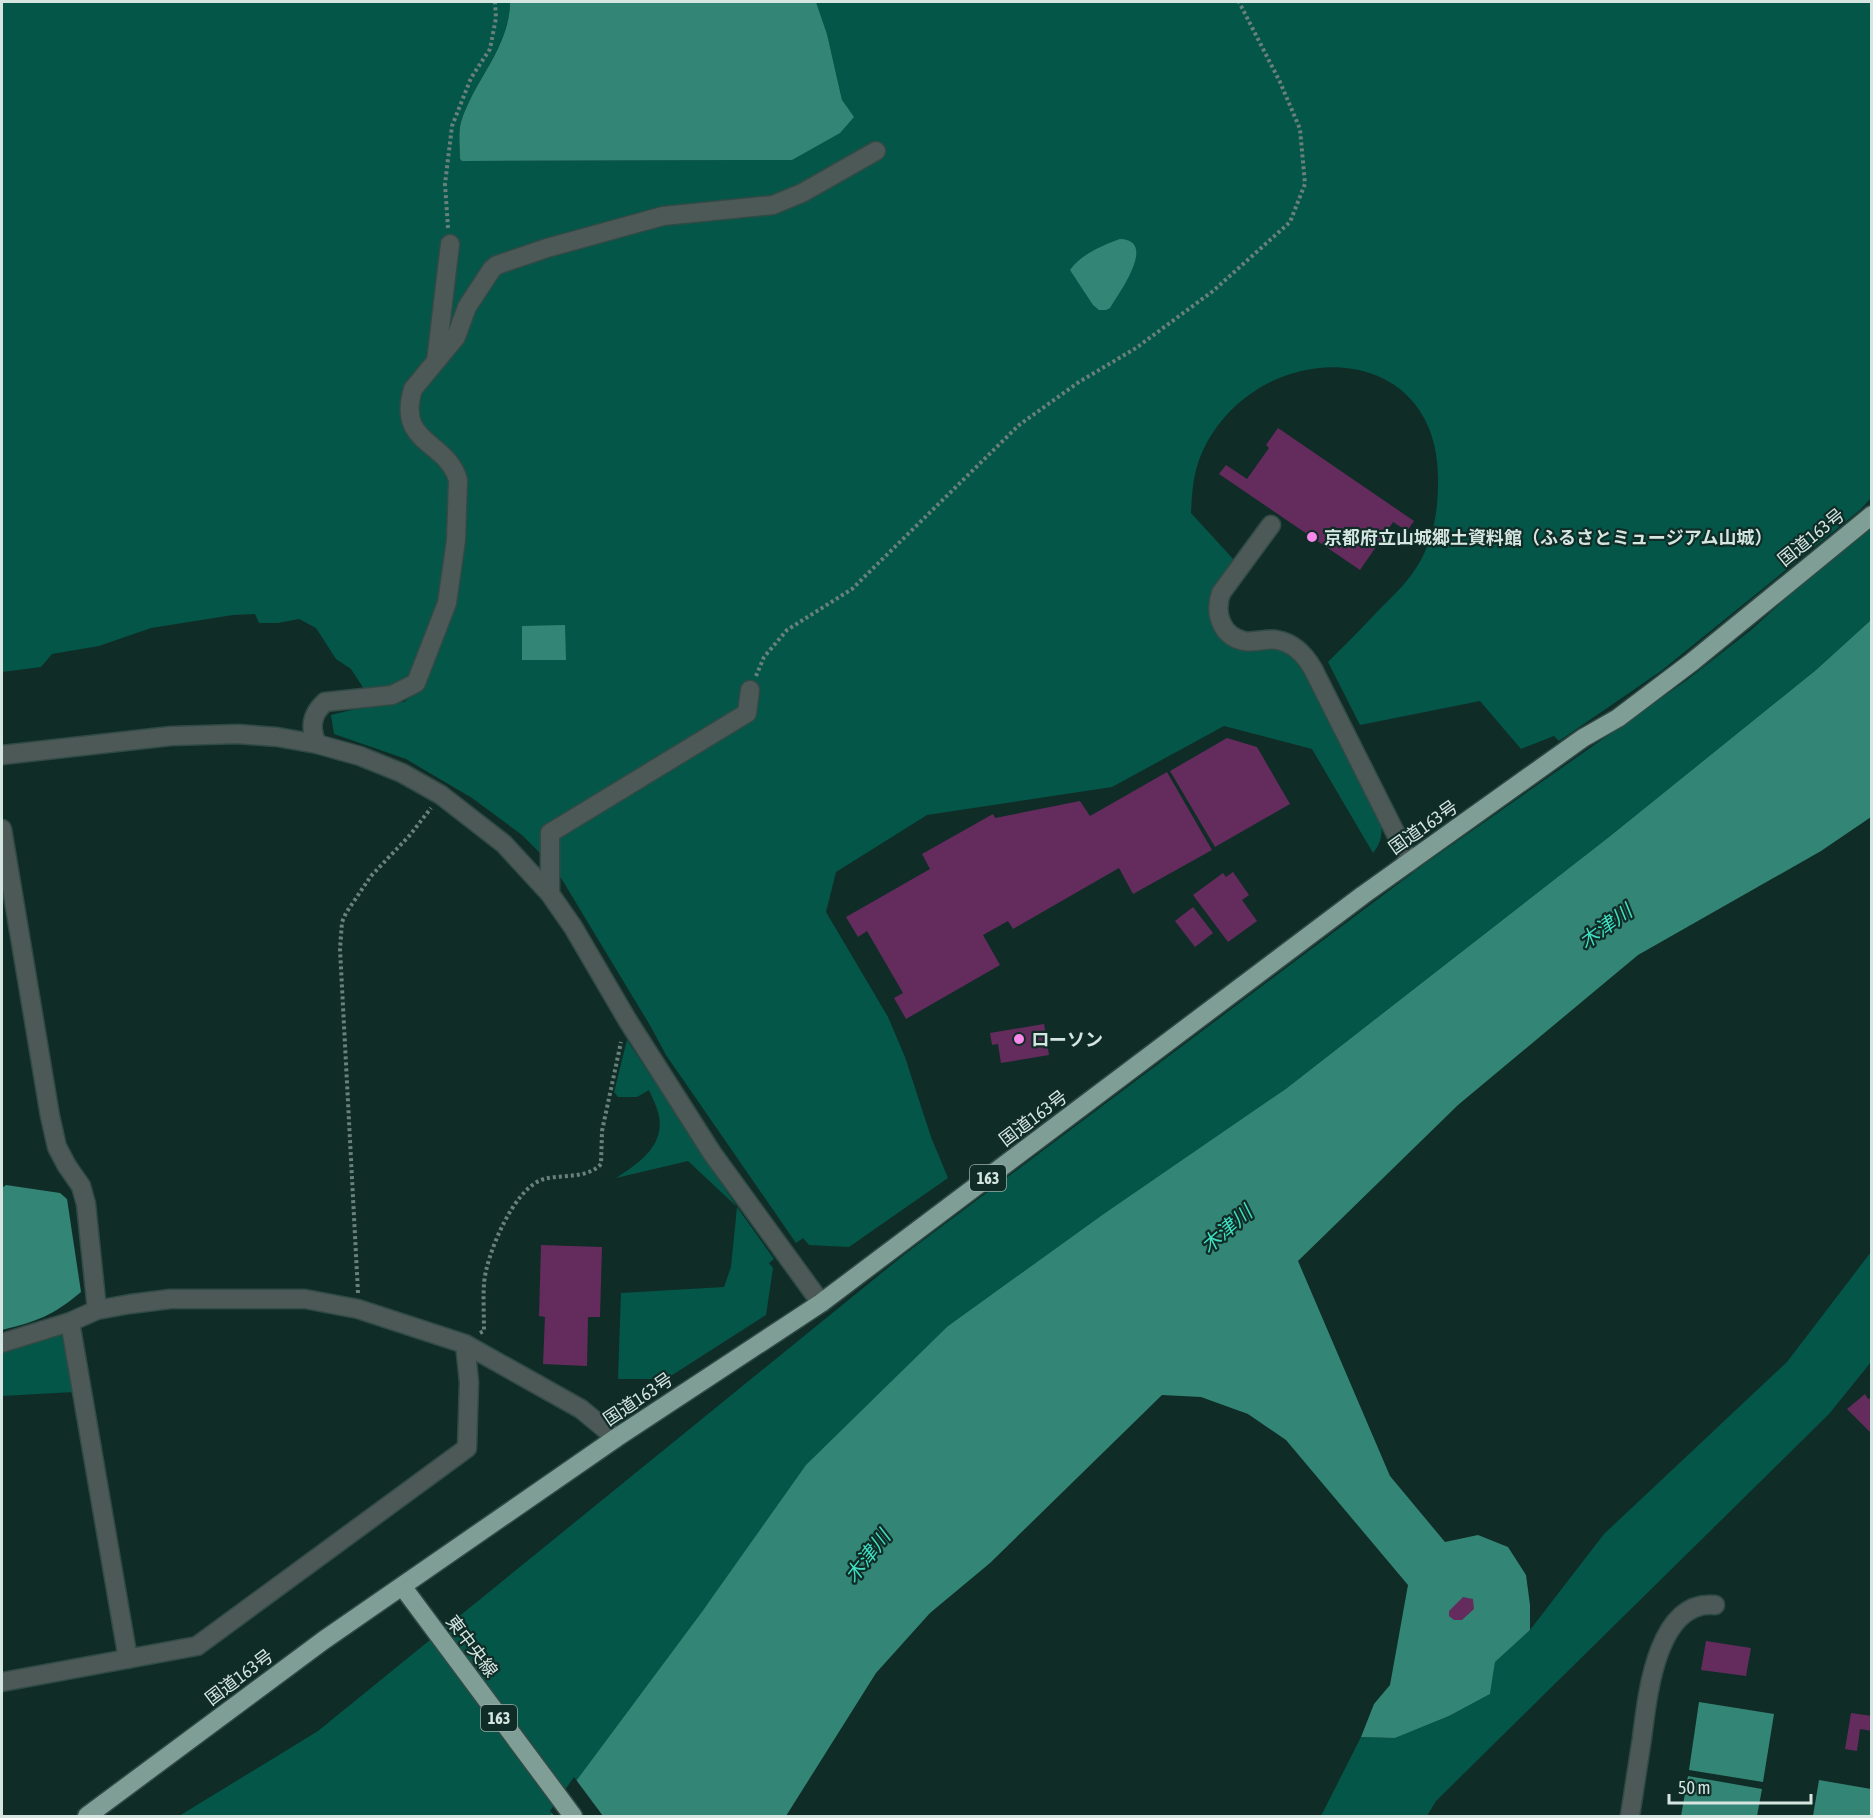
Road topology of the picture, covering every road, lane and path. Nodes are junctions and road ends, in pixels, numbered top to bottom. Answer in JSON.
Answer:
{"nodes":[{"id":1,"x":495,"y":2,"type":"edge"},
{"id":2,"x":1239,"y":2,"type":"edge"},
{"id":3,"x":876,"y":151,"type":"dead end"},
{"id":4,"x":450,"y":244,"type":"joint"},
{"id":5,"x":435,"y":363,"type":"junction"},
{"id":6,"x":1872,"y":515,"type":"edge"},
{"id":7,"x":1271,"y":525,"type":"dead end"},
{"id":8,"x":750,"y":690,"type":"joint"},
{"id":9,"x":317,"y":744,"type":"junction"},
{"id":10,"x":2,"y":755,"type":"edge"},
{"id":11,"x":441,"y":795,"type":"junction"},
{"id":12,"x":2,"y":829,"type":"edge"},
{"id":13,"x":1410,"y":862,"type":"junction"},
{"id":14,"x":550,"y":894,"type":"junction"},
{"id":15,"x":628,"y":1021,"type":"junction"},
{"id":16,"x":821,"y":1303,"type":"junction"},
{"id":17,"x":358,"y":1309,"type":"junction"},
{"id":18,"x":97,"y":1310,"type":"junction"},
{"id":19,"x":70,"y":1322,"type":"junction"},
{"id":20,"x":2,"y":1342,"type":"edge"},
{"id":21,"x":465,"y":1344,"type":"junction"},
{"id":22,"x":616,"y":1438,"type":"junction"},
{"id":23,"x":402,"y":1586,"type":"junction"},
{"id":24,"x":1715,"y":1605,"type":"dead end"},
{"id":25,"x":128,"y":1659,"type":"junction"},
{"id":26,"x":2,"y":1682,"type":"edge"},
{"id":27,"x":87,"y":1816,"type":"edge"},
{"id":28,"x":573,"y":1816,"type":"edge"},
{"id":29,"x":1630,"y":1816,"type":"edge"}],
"edges":[{"from":1,"to":4,"type":"path"},
{"from":2,"to":8,"type":"path"},
{"from":3,"to":5,"type":"street"},
{"from":4,"to":5,"type":"street"},
{"from":5,"to":9,"type":"street"},
{"from":6,"to":13,"type":"highway","name":"国道163号","number":"163"},
{"from":7,"to":13,"type":"street"},
{"from":8,"to":14,"type":"street"},
{"from":9,"to":10,"type":"street"},
{"from":9,"to":11,"type":"street"},
{"from":11,"to":14,"type":"street"},
{"from":11,"to":17,"type":"path"},
{"from":12,"to":18,"type":"street"},
{"from":13,"to":16,"type":"highway","name":"国道163号","number":"163"},
{"from":14,"to":15,"type":"street"},
{"from":15,"to":16,"type":"street"},
{"from":15,"to":21,"type":"path"},
{"from":16,"to":22,"type":"highway","name":"国道163号","number":"163"},
{"from":17,"to":18,"type":"street"},
{"from":17,"to":21,"type":"street"},
{"from":18,"to":19,"type":"street"},
{"from":19,"to":20,"type":"street"},
{"from":19,"to":25,"type":"street"},
{"from":21,"to":22,"type":"street"},
{"from":21,"to":25,"type":"street"},
{"from":22,"to":23,"type":"highway","name":"国道163号","number":"163"},
{"from":23,"to":27,"type":"highway","name":"国道163号","number":"163"},
{"from":23,"to":28,"type":"highway","name":"東中央線","number":"163"},
{"from":24,"to":29,"type":"street"},
{"from":25,"to":26,"type":"street"}]}
